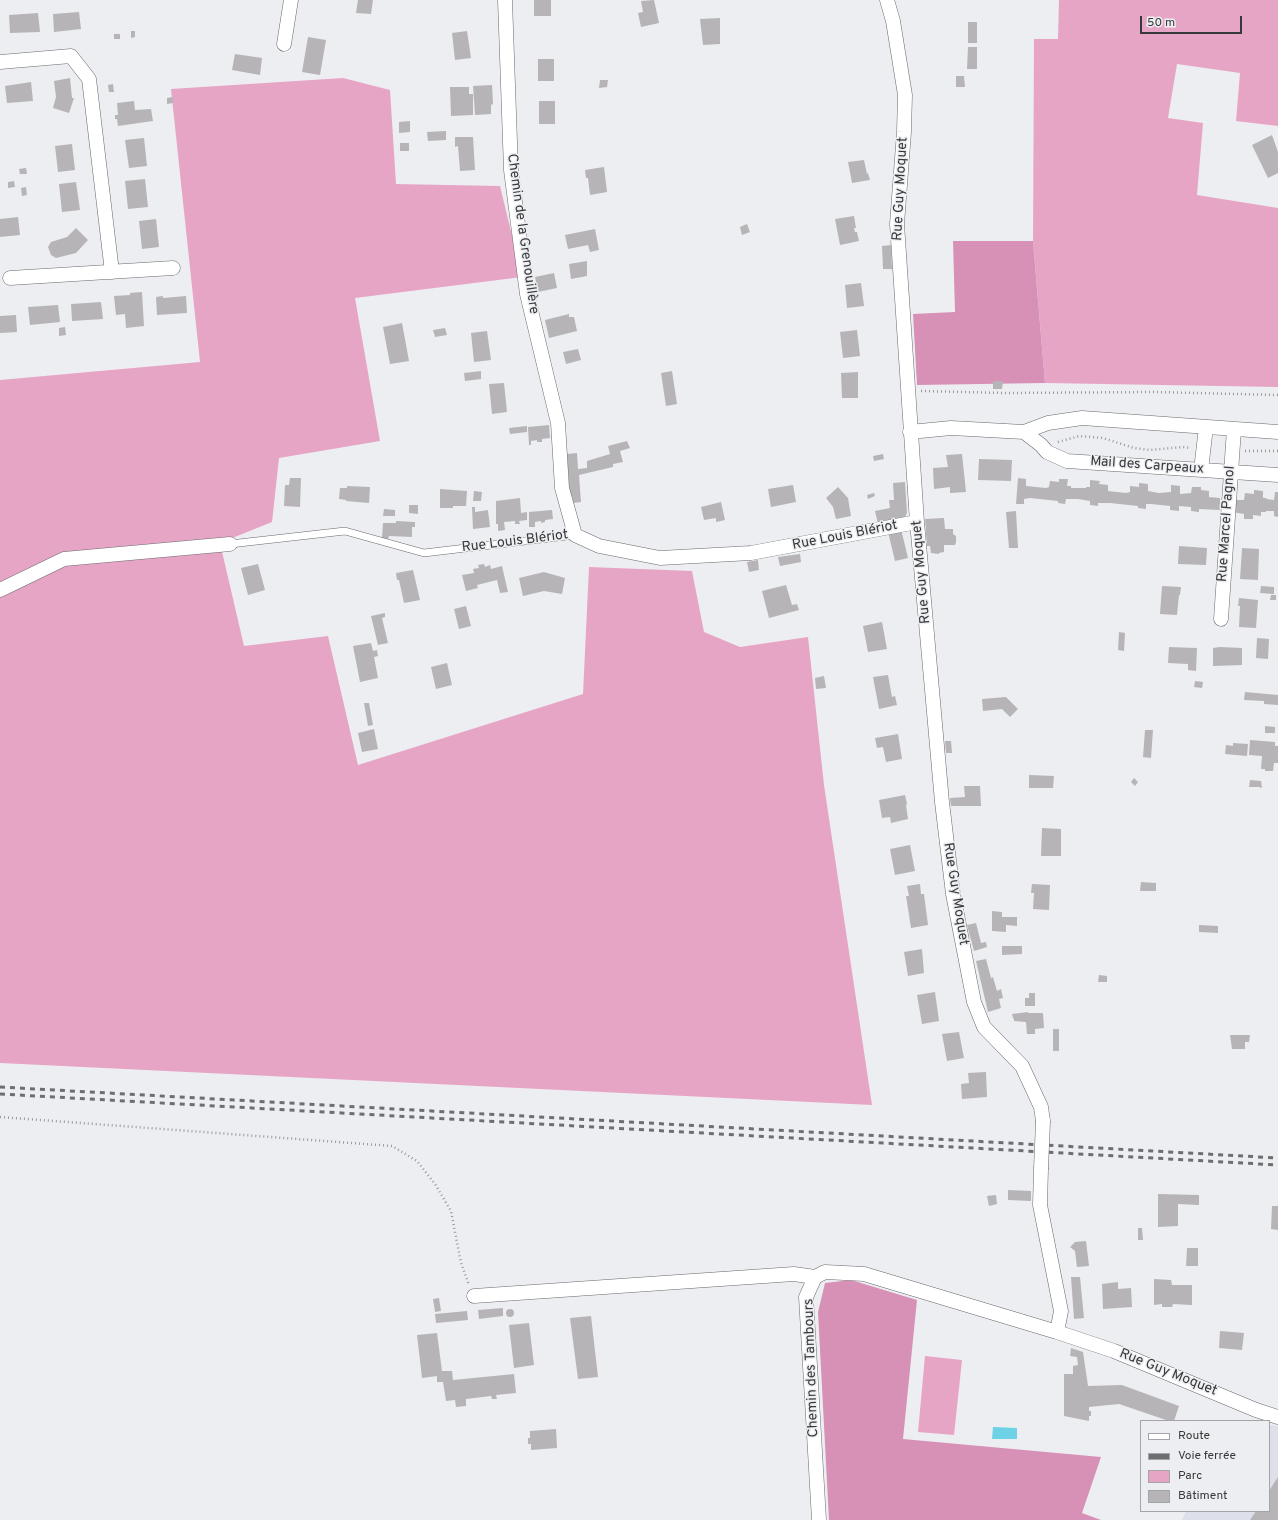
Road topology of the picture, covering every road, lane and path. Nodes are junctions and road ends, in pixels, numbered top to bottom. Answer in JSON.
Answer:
{"nodes":[{"id":1,"x":291,"y":0,"type":"edge"},
{"id":2,"x":505,"y":0,"type":"edge"},
{"id":3,"x":887,"y":0,"type":"edge"},
{"id":4,"x":284,"y":44,"type":"dead end"},
{"id":5,"x":0,"y":62,"type":"edge"},
{"id":6,"x":173,"y":268,"type":"dead end"},
{"id":7,"x":112,"y":272,"type":"junction"},
{"id":8,"x":10,"y":278,"type":"dead end"},
{"id":9,"x":908,"y":391,"type":"junction"},
{"id":10,"x":1278,"y":395,"type":"edge"},
{"id":11,"x":1206,"y":427,"type":"junction"},
{"id":12,"x":1234,"y":429,"type":"junction"},
{"id":13,"x":910,"y":432,"type":"junction"},
{"id":14,"x":1024,"y":432,"type":"junction"},
{"id":15,"x":1278,"y":432,"type":"edge"},
{"id":16,"x":1203,"y":449,"type":"junction"},
{"id":17,"x":1232,"y":451,"type":"junction"},
{"id":18,"x":1278,"y":451,"type":"edge"},
{"id":19,"x":1047,"y":452,"type":"junction"},
{"id":20,"x":1201,"y":470,"type":"junction"},
{"id":21,"x":1230,"y":472,"type":"junction"},
{"id":22,"x":1278,"y":475,"type":"edge"},
{"id":23,"x":917,"y":522,"type":"junction"},
{"id":24,"x":575,"y":535,"type":"junction"},
{"id":25,"x":230,"y":544,"type":"joint"},
{"id":26,"x":0,"y":590,"type":"edge"},
{"id":27,"x":1221,"y":619,"type":"dead end"},
{"id":28,"x":0,"y":1117,"type":"edge"},
{"id":29,"x":815,"y":1277,"type":"junction"},
{"id":30,"x":474,"y":1296,"type":"joint"},
{"id":31,"x":1057,"y":1332,"type":"junction"},
{"id":32,"x":1278,"y":1417,"type":"edge"},
{"id":33,"x":819,"y":1520,"type":"edge"}],
"edges":[{"from":1,"to":4,"type":"street"},
{"from":2,"to":24,"type":"street","name":"Chemin de la Grenouillère"},
{"from":3,"to":9,"type":"street","name":"Rue Guy Moquet"},
{"from":5,"to":7,"type":"street"},
{"from":6,"to":7,"type":"street"},
{"from":7,"to":8,"type":"street"},
{"from":9,"to":10,"type":"path"},
{"from":9,"to":13,"type":"street","name":"Rue Guy Moquet"},
{"from":11,"to":12,"type":"street"},
{"from":11,"to":14,"type":"street"},
{"from":11,"to":16,"type":"street"},
{"from":12,"to":15,"type":"street"},
{"from":12,"to":17,"type":"street","name":"Rue Marcel Pagnol"},
{"from":13,"to":14,"type":"street"},
{"from":13,"to":23,"type":"street","name":"Rue Guy Moquet"},
{"from":14,"to":19,"type":"street","name":"Mail des Carpeaux"},
{"from":16,"to":19,"type":"path"},
{"from":16,"to":20,"type":"street"},
{"from":17,"to":18,"type":"path"},
{"from":17,"to":21,"type":"street","name":"Rue Marcel Pagnol"},
{"from":19,"to":20,"type":"street","name":"Mail des Carpeaux"},
{"from":20,"to":21,"type":"street","name":"Mail des Carpeaux"},
{"from":21,"to":22,"type":"street","name":"Mail des Carpeaux"},
{"from":21,"to":27,"type":"street","name":"Rue Marcel Pagnol"},
{"from":23,"to":24,"type":"street","name":"Rue Louis Blériot"},
{"from":23,"to":31,"type":"street","name":"Rue Guy Moquet","bridge":true},
{"from":24,"to":25,"type":"lane","name":"Rue Louis Blériot"},
{"from":25,"to":26,"type":"street"},
{"from":28,"to":30,"type":"path"},
{"from":29,"to":30,"type":"street"},
{"from":29,"to":31,"type":"street"},
{"from":29,"to":33,"type":"street","name":"Chemin des Tambours"},
{"from":31,"to":32,"type":"street","name":"Rue Guy Moquet"}]}
